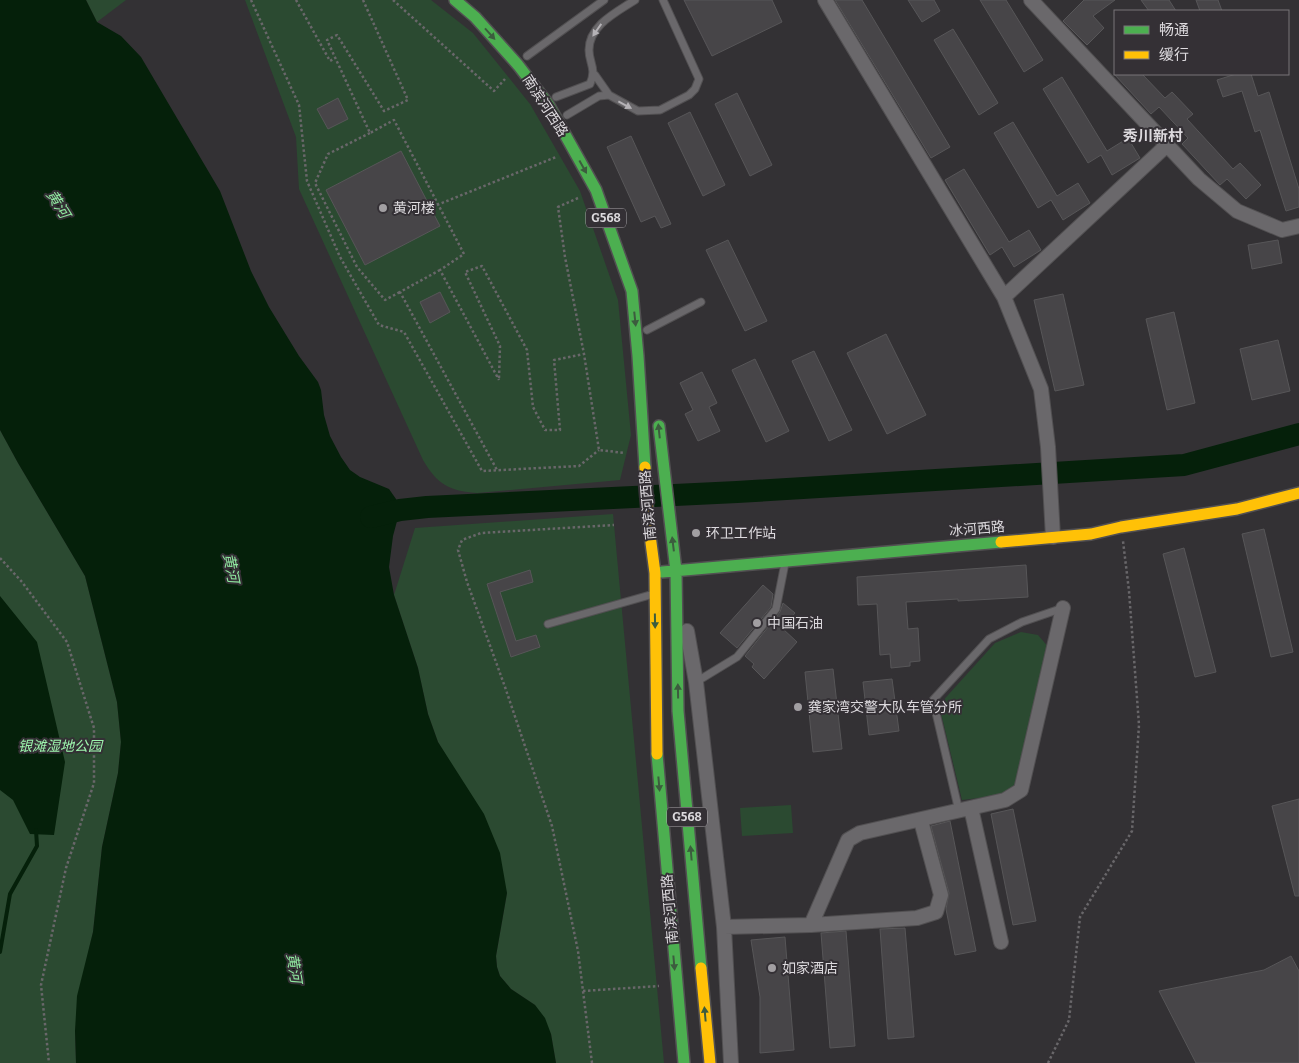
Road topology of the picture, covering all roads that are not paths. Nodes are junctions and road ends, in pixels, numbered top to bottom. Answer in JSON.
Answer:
{"nodes":[{"id":1,"x":455,"y":0,"type":"edge"},
{"id":2,"x":604,"y":0,"type":"edge"},
{"id":3,"x":635,"y":0,"type":"edge"},
{"id":4,"x":662,"y":0,"type":"edge"},
{"id":5,"x":825,"y":0,"type":"edge"},
{"id":6,"x":1031,"y":0,"type":"edge"},
{"id":7,"x":526,"y":56,"type":"dead end"},
{"id":8,"x":594,"y":74,"type":"junction"},
{"id":9,"x":554,"y":93,"type":"joint"},
{"id":10,"x":609,"y":95,"type":"junction"},
{"id":11,"x":567,"y":115,"type":"junction"},
{"id":12,"x":1167,"y":145,"type":"junction"},
{"id":13,"x":1299,"y":226,"type":"edge"},
{"id":14,"x":1004,"y":297,"type":"junction"},
{"id":15,"x":701,"y":302,"type":"dead end"},
{"id":16,"x":648,"y":334,"type":"joint"},
{"id":17,"x":657,"y":414,"type":"dead end"},
{"id":18,"x":1299,"y":493,"type":"edge"},
{"id":19,"x":1053,"y":537,"type":"junction"},
{"id":20,"x":786,"y":561,"type":"junction"},
{"id":21,"x":676,"y":571,"type":"junction"},
{"id":22,"x":655,"y":573,"type":"junction"},
{"id":23,"x":655,"y":594,"type":"junction"},
{"id":24,"x":1063,"y":608,"type":"joint"},
{"id":25,"x":548,"y":624,"type":"dead end"},
{"id":26,"x":696,"y":682,"type":"junction"},
{"id":27,"x":965,"y":810,"type":"junction"},
{"id":28,"x":921,"y":821,"type":"junction"},
{"id":29,"x":811,"y":925,"type":"junction"},
{"id":30,"x":724,"y":926,"type":"junction"},
{"id":31,"x":1001,"y":942,"type":"dead end"},
{"id":32,"x":684,"y":1063,"type":"edge"},
{"id":33,"x":710,"y":1063,"type":"edge"},
{"id":34,"x":731,"y":1063,"type":"edge"}],
"edges":[{"from":1,"to":22,"type":"main road","name":"南滨河西路","number":"G568","one_way":true},
{"from":2,"to":7,"type":"lane"},
{"from":3,"to":8,"type":"lane","one_way":true},
{"from":10,"to":4,"type":"lane","one_way":true},
{"from":5,"to":14,"type":"street"},
{"from":6,"to":12,"type":"street"},
{"from":8,"to":9,"type":"lane"},
{"from":8,"to":10,"type":"lane"},
{"from":9,"to":11,"type":"main road","name":"南滨河西路","number":"G568"},
{"from":10,"to":11,"type":"lane"},
{"from":11,"to":16,"type":"main road","name":"南滨河西路","number":"G568"},
{"from":12,"to":13,"type":"street"},
{"from":12,"to":14,"type":"street"},
{"from":14,"to":19,"type":"street"},
{"from":15,"to":16,"type":"lane"},
{"from":21,"to":17,"type":"main road","name":"南滨河西路","number":"G568","one_way":true},
{"from":18,"to":19,"type":"main road","name":"冰河西路"},
{"from":19,"to":20,"type":"main road","name":"冰河西路"},
{"from":20,"to":21,"type":"main road","name":"冰河西路"},
{"from":20,"to":26,"type":"lane"},
{"from":21,"to":22,"type":"main road","name":"冰河西路"},
{"from":21,"to":26,"type":"street","name":"南滨河西路"},
{"from":33,"to":21,"type":"main road","name":"南滨河西路","number":"G568","one_way":true},
{"from":22,"to":23,"type":"main road","name":"南滨河西路","number":"G568"},
{"from":23,"to":25,"type":"lane"},
{"from":23,"to":32,"type":"main road","name":"南滨河西路","number":"G568","one_way":true},
{"from":24,"to":27,"type":"street"},
{"from":24,"to":27,"type":"lane"},
{"from":26,"to":30,"type":"street","name":"南滨河西路"},
{"from":27,"to":28,"type":"street"},
{"from":27,"to":31,"type":"street"},
{"from":28,"to":29,"type":"street"},
{"from":28,"to":29,"type":"street"},
{"from":29,"to":30,"type":"street"},
{"from":30,"to":34,"type":"street","name":"南滨河西路"}]}
